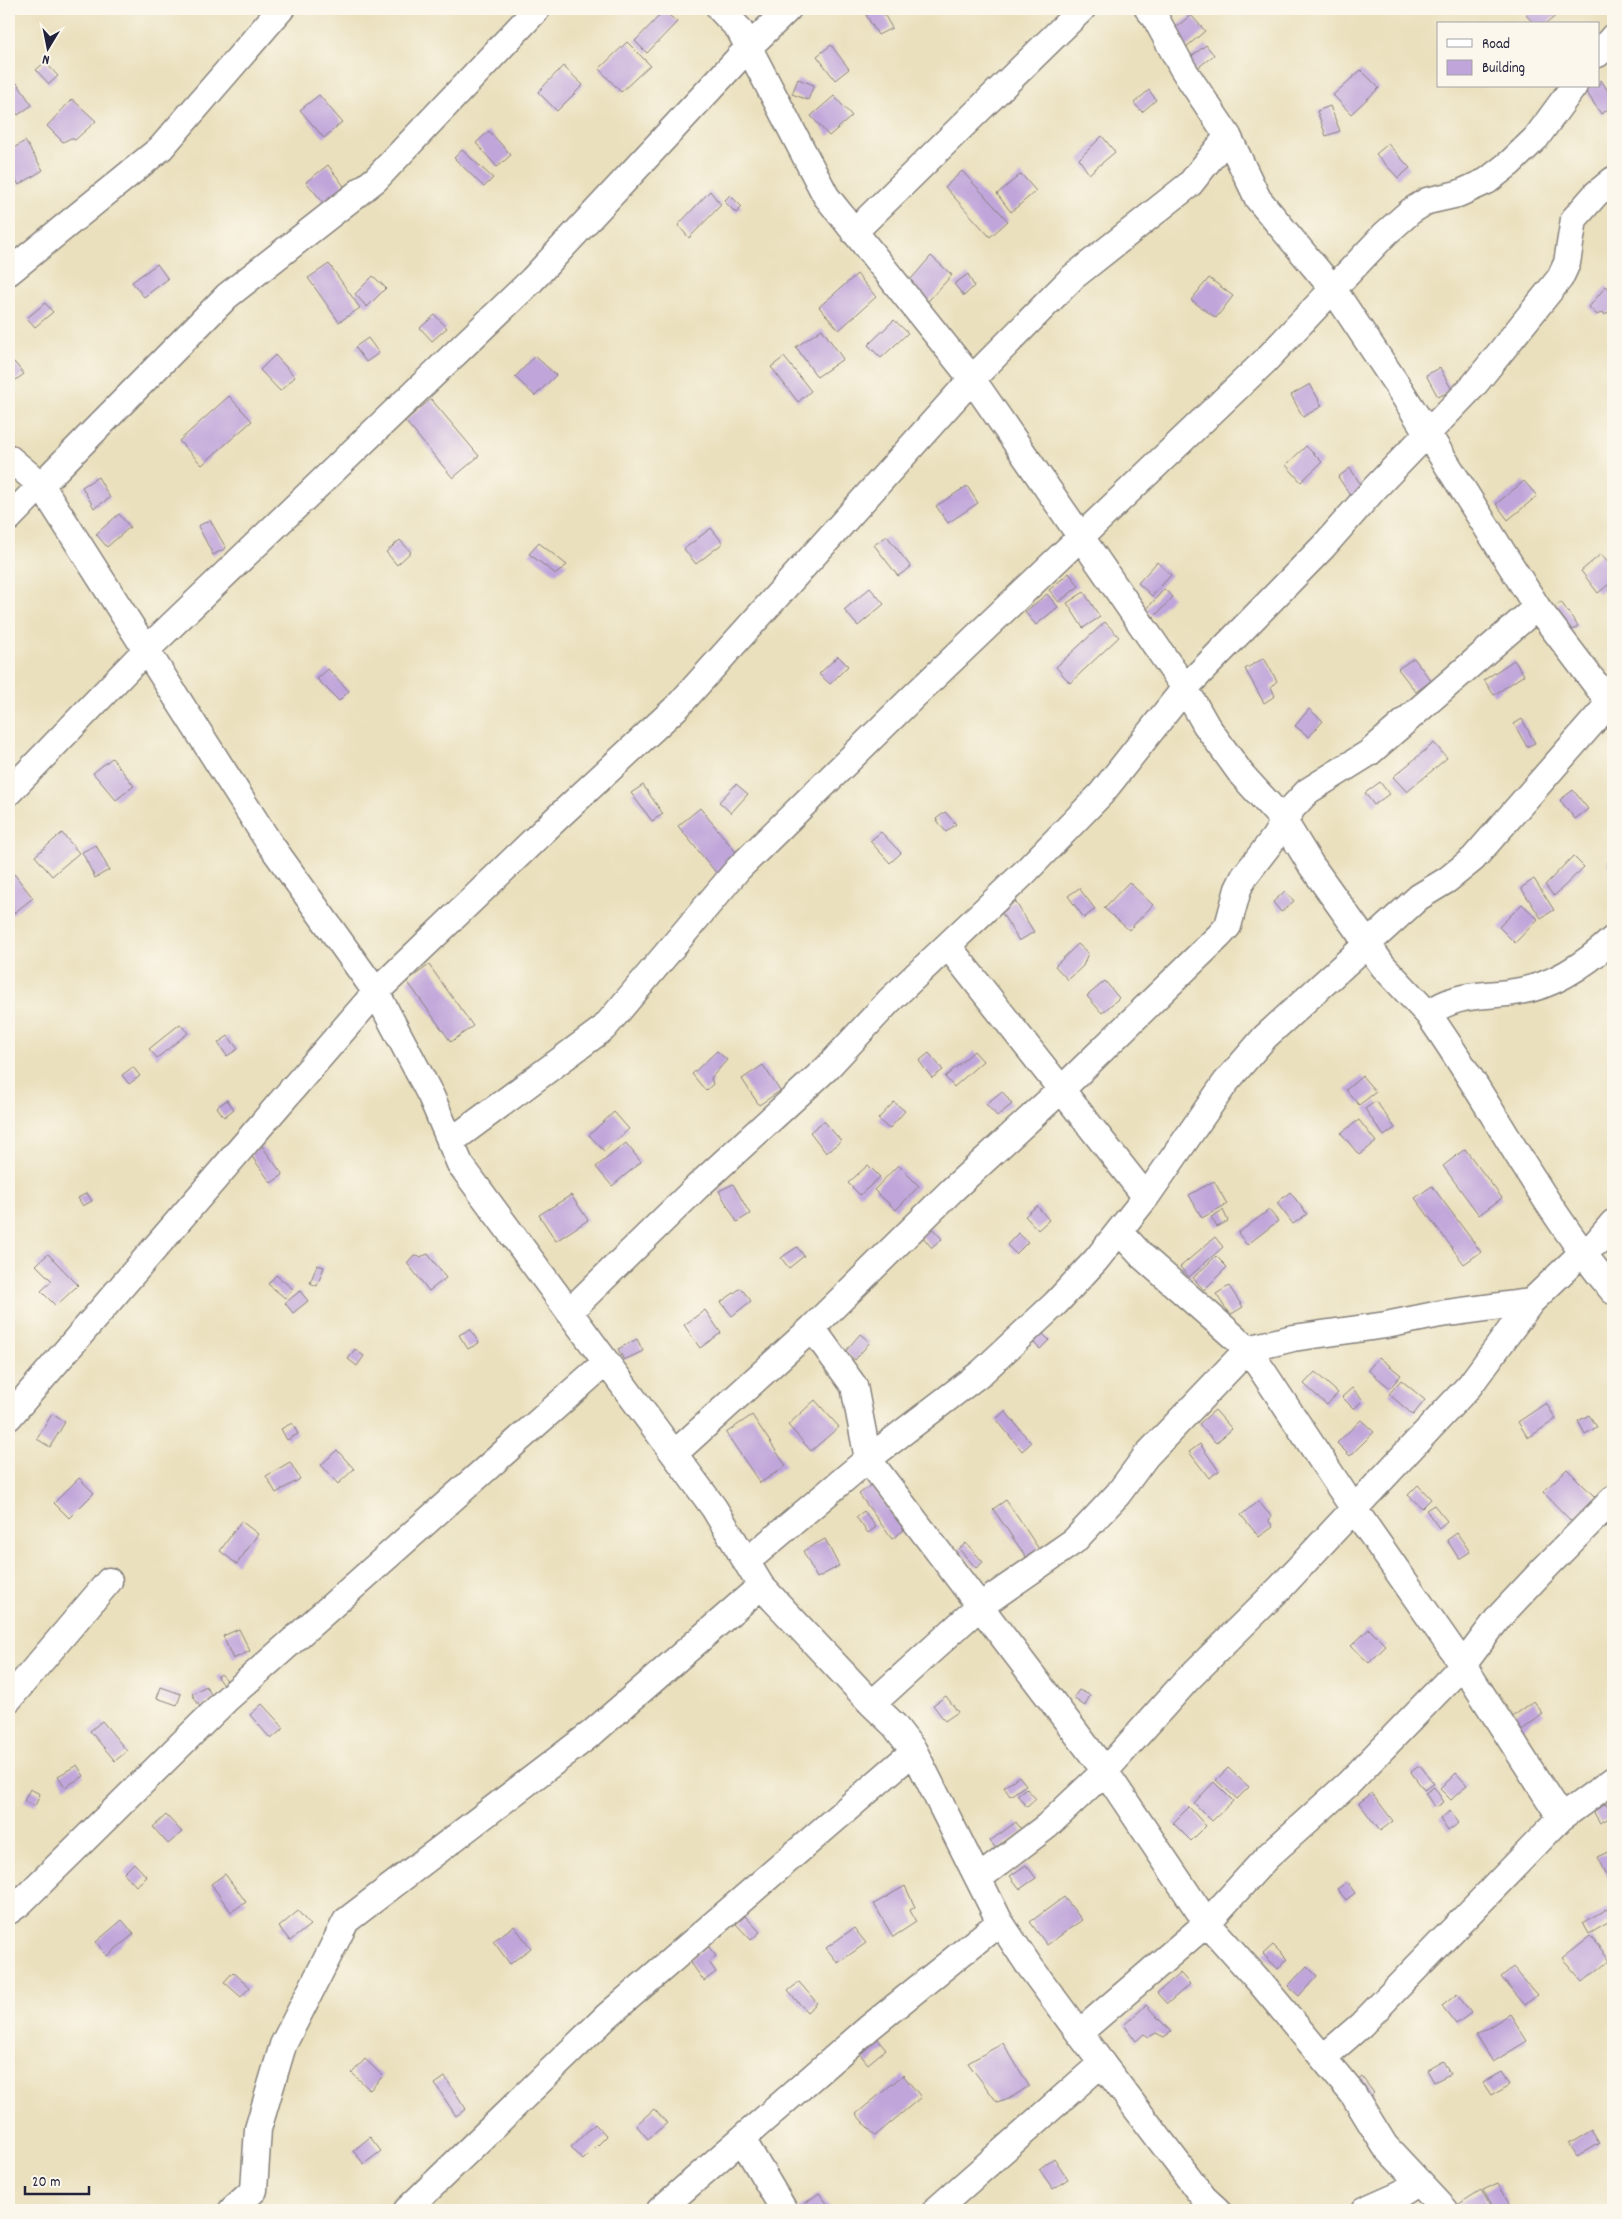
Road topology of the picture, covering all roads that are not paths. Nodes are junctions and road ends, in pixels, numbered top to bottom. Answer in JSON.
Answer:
{"nodes":[{"id":1,"x":281,"y":9,"type":"edge"},
{"id":2,"x":537,"y":9,"type":"edge"},
{"id":3,"x":720,"y":9,"type":"edge"},
{"id":4,"x":788,"y":9,"type":"edge"},
{"id":5,"x":1082,"y":9,"type":"edge"},
{"id":6,"x":1148,"y":9,"type":"edge"},
{"id":7,"x":1613,"y":37,"type":"edge"},
{"id":8,"x":749,"y":48,"type":"junction"},
{"id":9,"x":1600,"y":52,"type":"edge"},
{"id":10,"x":1573,"y":88,"type":"edge"},
{"id":11,"x":1228,"y":136,"type":"junction"},
{"id":12,"x":1613,"y":180,"type":"edge"},
{"id":13,"x":854,"y":232,"type":"junction"},
{"id":14,"x":9,"y":272,"type":"edge"},
{"id":15,"x":1333,"y":289,"type":"junction"},
{"id":16,"x":972,"y":379,"type":"junction"},
{"id":17,"x":1428,"y":436,"type":"junction"},
{"id":18,"x":9,"y":458,"type":"edge"},
{"id":19,"x":41,"y":486,"type":"junction"},
{"id":20,"x":9,"y":518,"type":"edge"},
{"id":21,"x":1081,"y":538,"type":"junction"},
{"id":22,"x":1536,"y":607,"type":"junction"},
{"id":23,"x":146,"y":650,"type":"junction"},
{"id":24,"x":1185,"y":688,"type":"junction"},
{"id":25,"x":1612,"y":703,"type":"edge"},
{"id":26,"x":9,"y":792,"type":"edge"},
{"id":27,"x":1284,"y":821,"type":"junction"},
{"id":28,"x":1613,"y":939,"type":"edge"},
{"id":29,"x":1368,"y":941,"type":"junction"},
{"id":30,"x":948,"y":946,"type":"junction"},
{"id":31,"x":376,"y":992,"type":"junction"},
{"id":32,"x":1428,"y":1014,"type":"junction"},
{"id":33,"x":1062,"y":1089,"type":"junction"},
{"id":34,"x":450,"y":1142,"type":"junction"},
{"id":35,"x":1146,"y":1197,"type":"junction"},
{"id":36,"x":1613,"y":1223,"type":"edge"},
{"id":37,"x":1119,"y":1231,"type":"junction"},
{"id":38,"x":1582,"y":1254,"type":"junction"},
{"id":39,"x":1613,"y":1291,"type":"edge"},
{"id":40,"x":1531,"y":1302,"type":"junction"},
{"id":41,"x":569,"y":1312,"type":"junction"},
{"id":42,"x":812,"y":1328,"type":"junction"},
{"id":43,"x":1248,"y":1349,"type":"junction"},
{"id":44,"x":606,"y":1362,"type":"junction"},
{"id":45,"x":9,"y":1417,"type":"edge"},
{"id":46,"x":674,"y":1454,"type":"junction"},
{"id":47,"x":868,"y":1460,"type":"junction"},
{"id":48,"x":1612,"y":1504,"type":"edge"},
{"id":49,"x":1354,"y":1509,"type":"junction"},
{"id":50,"x":746,"y":1562,"type":"junction"},
{"id":51,"x":110,"y":1581,"type":"dead end"},
{"id":52,"x":762,"y":1586,"type":"junction"},
{"id":53,"x":979,"y":1607,"type":"junction"},
{"id":54,"x":1463,"y":1665,"type":"junction"},
{"id":55,"x":9,"y":1698,"type":"edge"},
{"id":56,"x":872,"y":1704,"type":"junction"},
{"id":57,"x":914,"y":1751,"type":"junction"},
{"id":58,"x":1105,"y":1771,"type":"junction"},
{"id":59,"x":1613,"y":1780,"type":"edge"},
{"id":60,"x":1561,"y":1818,"type":"junction"},
{"id":61,"x":979,"y":1878,"type":"junction"},
{"id":62,"x":9,"y":1911,"type":"edge"},
{"id":63,"x":1000,"y":1922,"type":"junction"},
{"id":64,"x":1208,"y":1923,"type":"junction"},
{"id":65,"x":1078,"y":2033,"type":"junction"},
{"id":66,"x":1322,"y":2058,"type":"junction"},
{"id":67,"x":1102,"y":2063,"type":"junction"},
{"id":68,"x":742,"y":2139,"type":"junction"},
{"id":69,"x":1420,"y":2182,"type":"junction"},
{"id":70,"x":232,"y":2210,"type":"edge"},
{"id":71,"x":407,"y":2210,"type":"edge"},
{"id":72,"x":660,"y":2210,"type":"edge"},
{"id":73,"x":784,"y":2210,"type":"edge"},
{"id":74,"x":936,"y":2210,"type":"edge"},
{"id":75,"x":1217,"y":2210,"type":"edge"},
{"id":76,"x":1364,"y":2210,"type":"edge"},
{"id":77,"x":1445,"y":2210,"type":"edge"}],
"edges":[{"from":1,"to":14,"type":"street"},
{"from":2,"to":19,"type":"street"},
{"from":3,"to":8,"type":"street"},
{"from":4,"to":8,"type":"street"},
{"from":5,"to":13,"type":"street"},
{"from":6,"to":11,"type":"street"},
{"from":7,"to":9,"type":"street"},
{"from":8,"to":13,"type":"street"},
{"from":8,"to":23,"type":"street"},
{"from":10,"to":15,"type":"street"},
{"from":11,"to":15,"type":"street"},
{"from":11,"to":16,"type":"street"},
{"from":12,"to":17,"type":"street"},
{"from":13,"to":16,"type":"street"},
{"from":15,"to":17,"type":"street"},
{"from":15,"to":21,"type":"street"},
{"from":16,"to":21,"type":"street"},
{"from":16,"to":31,"type":"street"},
{"from":17,"to":22,"type":"street"},
{"from":17,"to":24,"type":"street"},
{"from":18,"to":19,"type":"street"},
{"from":19,"to":20,"type":"street"},
{"from":19,"to":23,"type":"street"},
{"from":21,"to":24,"type":"street"},
{"from":21,"to":34,"type":"street"},
{"from":22,"to":25,"type":"street"},
{"from":22,"to":27,"type":"street"},
{"from":23,"to":26,"type":"street"},
{"from":23,"to":31,"type":"street"},
{"from":24,"to":27,"type":"street"},
{"from":24,"to":30,"type":"street"},
{"from":25,"to":29,"type":"street"},
{"from":27,"to":29,"type":"street"},
{"from":27,"to":33,"type":"street"},
{"from":28,"to":32,"type":"street"},
{"from":29,"to":32,"type":"street"},
{"from":29,"to":35,"type":"street"},
{"from":30,"to":33,"type":"street"},
{"from":30,"to":41,"type":"street"},
{"from":31,"to":34,"type":"street"},
{"from":31,"to":45,"type":"street"},
{"from":32,"to":38,"type":"street"},
{"from":33,"to":35,"type":"street"},
{"from":33,"to":42,"type":"street"},
{"from":34,"to":41,"type":"street"},
{"from":35,"to":37,"type":"street"},
{"from":36,"to":38,"type":"street"},
{"from":37,"to":43,"type":"street"},
{"from":37,"to":47,"type":"street"},
{"from":38,"to":39,"type":"street"},
{"from":38,"to":40,"type":"street"},
{"from":40,"to":43,"type":"street"},
{"from":40,"to":49,"type":"street"},
{"from":41,"to":44,"type":"street"},
{"from":42,"to":46,"type":"street"},
{"from":42,"to":47,"type":"street"},
{"from":43,"to":49,"type":"street"},
{"from":43,"to":53,"type":"street"},
{"from":44,"to":46,"type":"street"},
{"from":44,"to":62,"type":"street"},
{"from":46,"to":50,"type":"street"},
{"from":47,"to":50,"type":"street"},
{"from":47,"to":53,"type":"street"},
{"from":48,"to":54,"type":"street"},
{"from":49,"to":54,"type":"street"},
{"from":49,"to":58,"type":"street"},
{"from":50,"to":52,"type":"street"},
{"from":51,"to":55,"type":"street"},
{"from":52,"to":56,"type":"street"},
{"from":52,"to":70,"type":"street"},
{"from":53,"to":56,"type":"street"},
{"from":53,"to":58,"type":"street"},
{"from":54,"to":60,"type":"street"},
{"from":54,"to":64,"type":"street"},
{"from":56,"to":57,"type":"street"},
{"from":57,"to":61,"type":"street"},
{"from":57,"to":71,"type":"street"},
{"from":58,"to":61,"type":"street"},
{"from":58,"to":64,"type":"street"},
{"from":59,"to":60,"type":"street"},
{"from":60,"to":66,"type":"street"},
{"from":61,"to":63,"type":"street"},
{"from":63,"to":65,"type":"street"},
{"from":63,"to":68,"type":"street"},
{"from":64,"to":65,"type":"street"},
{"from":64,"to":66,"type":"street"},
{"from":65,"to":67,"type":"street"},
{"from":66,"to":69,"type":"street"},
{"from":67,"to":74,"type":"street"},
{"from":67,"to":75,"type":"street"},
{"from":68,"to":72,"type":"street"},
{"from":68,"to":73,"type":"street"},
{"from":69,"to":76,"type":"street"},
{"from":69,"to":77,"type":"street"}]}
